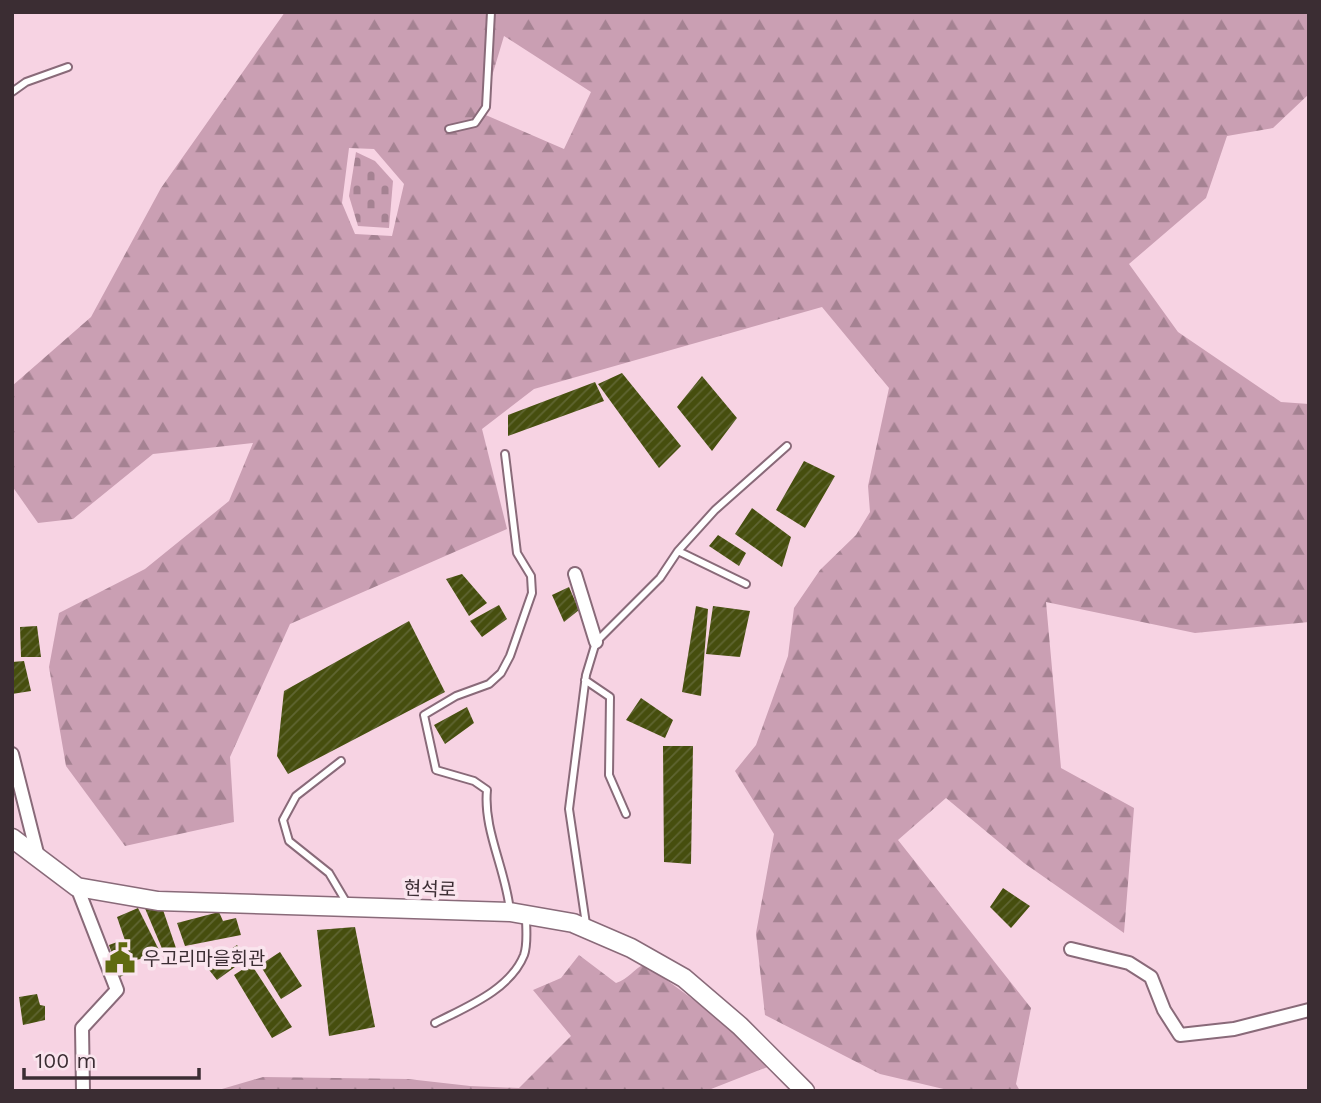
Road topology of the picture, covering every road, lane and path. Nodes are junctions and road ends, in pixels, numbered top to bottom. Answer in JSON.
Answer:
{"nodes":[{"id":1,"x":491,"y":12,"type":"edge"},
{"id":2,"x":68,"y":67,"type":"dead end"},
{"id":3,"x":12,"y":92,"type":"edge"},
{"id":4,"x":449,"y":129,"type":"dead end"},
{"id":5,"x":788,"y":446,"type":"dead end"},
{"id":6,"x":505,"y":454,"type":"dead end"},
{"id":7,"x":678,"y":551,"type":"junction"},
{"id":8,"x":575,"y":574,"type":"dead end"},
{"id":9,"x":746,"y":584,"type":"dead end"},
{"id":10,"x":596,"y":642,"type":"junction"},
{"id":11,"x":585,"y":680,"type":"junction"},
{"id":12,"x":12,"y":754,"type":"edge"},
{"id":13,"x":341,"y":761,"type":"dead end"},
{"id":14,"x":626,"y":814,"type":"dead end"},
{"id":15,"x":12,"y":838,"type":"edge"},
{"id":16,"x":38,"y":858,"type":"junction"},
{"id":17,"x":77,"y":887,"type":"junction"},
{"id":18,"x":349,"y":907,"type":"junction"},
{"id":19,"x":518,"y":914,"type":"junction"},
{"id":20,"x":587,"y":929,"type":"junction"},
{"id":21,"x":1071,"y":949,"type":"dead end"},
{"id":22,"x":1309,"y":1010,"type":"edge"},
{"id":23,"x":435,"y":1023,"type":"dead end"},
{"id":24,"x":83,"y":1091,"type":"edge"},
{"id":25,"x":805,"y":1091,"type":"edge"}],
"edges":[{"from":1,"to":4,"type":"lane"},
{"from":2,"to":3,"type":"lane"},
{"from":5,"to":7,"type":"lane"},
{"from":6,"to":19,"type":"lane"},
{"from":7,"to":9,"type":"lane"},
{"from":7,"to":10,"type":"lane"},
{"from":8,"to":10,"type":"street"},
{"from":10,"to":11,"type":"lane"},
{"from":11,"to":14,"type":"lane"},
{"from":11,"to":20,"type":"lane"},
{"from":12,"to":16,"type":"street"},
{"from":13,"to":18,"type":"lane"},
{"from":15,"to":16,"type":"street","name":"현석로"},
{"from":16,"to":17,"type":"street","name":"현석로"},
{"from":17,"to":18,"type":"street","name":"현석로"},
{"from":17,"to":24,"type":"street"},
{"from":18,"to":19,"type":"street","name":"현석로"},
{"from":19,"to":20,"type":"street","name":"현석로"},
{"from":19,"to":23,"type":"lane"},
{"from":20,"to":25,"type":"street","name":"현석로"},
{"from":21,"to":22,"type":"street"}]}
